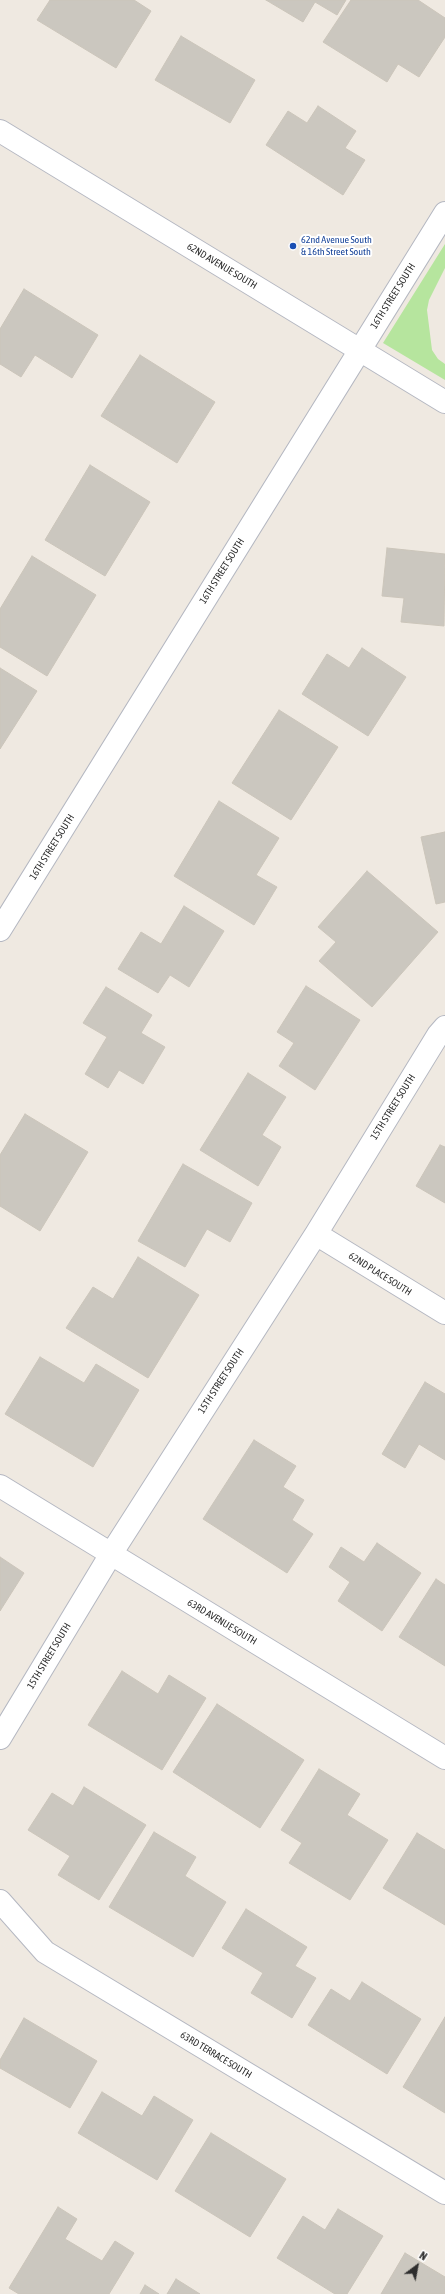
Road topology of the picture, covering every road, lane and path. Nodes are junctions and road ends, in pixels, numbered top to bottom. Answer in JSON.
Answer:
{"nodes":[{"id":1,"x":0,"y":131,"type":"edge"},
{"id":2,"x":445,"y":213,"type":"edge"},
{"id":3,"x":359,"y":350,"type":"junction"},
{"id":4,"x":445,"y":402,"type":"edge"},
{"id":5,"x":0,"y":930,"type":"edge"},
{"id":6,"x":445,"y":1027,"type":"edge"},
{"id":7,"x":316,"y":1234,"type":"junction"},
{"id":8,"x":445,"y":1313,"type":"edge"},
{"id":9,"x":0,"y":1486,"type":"edge"},
{"id":10,"x":110,"y":1554,"type":"junction"},
{"id":11,"x":0,"y":1738,"type":"edge"},
{"id":12,"x":445,"y":1758,"type":"edge"},
{"id":13,"x":0,"y":1901,"type":"edge"},
{"id":14,"x":445,"y":2193,"type":"edge"}],
"edges":[{"from":1,"to":3,"type":"street","name":"62ND AVENUE SOUTH"},
{"from":2,"to":3,"type":"street","name":"16TH STREET SOUTH"},
{"from":3,"to":4,"type":"street","name":"62ND AVENUE SOUTH"},
{"from":3,"to":5,"type":"street","name":"16TH STREET SOUTH"},
{"from":6,"to":7,"type":"street","name":"15TH STREET SOUTH"},
{"from":7,"to":8,"type":"street","name":"62ND PLACE SOUTH"},
{"from":7,"to":10,"type":"street","name":"15TH STREET SOUTH"},
{"from":9,"to":10,"type":"street","name":"63RD AVENUE SOUTH"},
{"from":10,"to":11,"type":"street","name":"15TH STREET SOUTH"},
{"from":10,"to":12,"type":"street","name":"63RD AVENUE SOUTH"},
{"from":13,"to":14,"type":"street","name":"63RD TERRACE SOUTH"}]}
